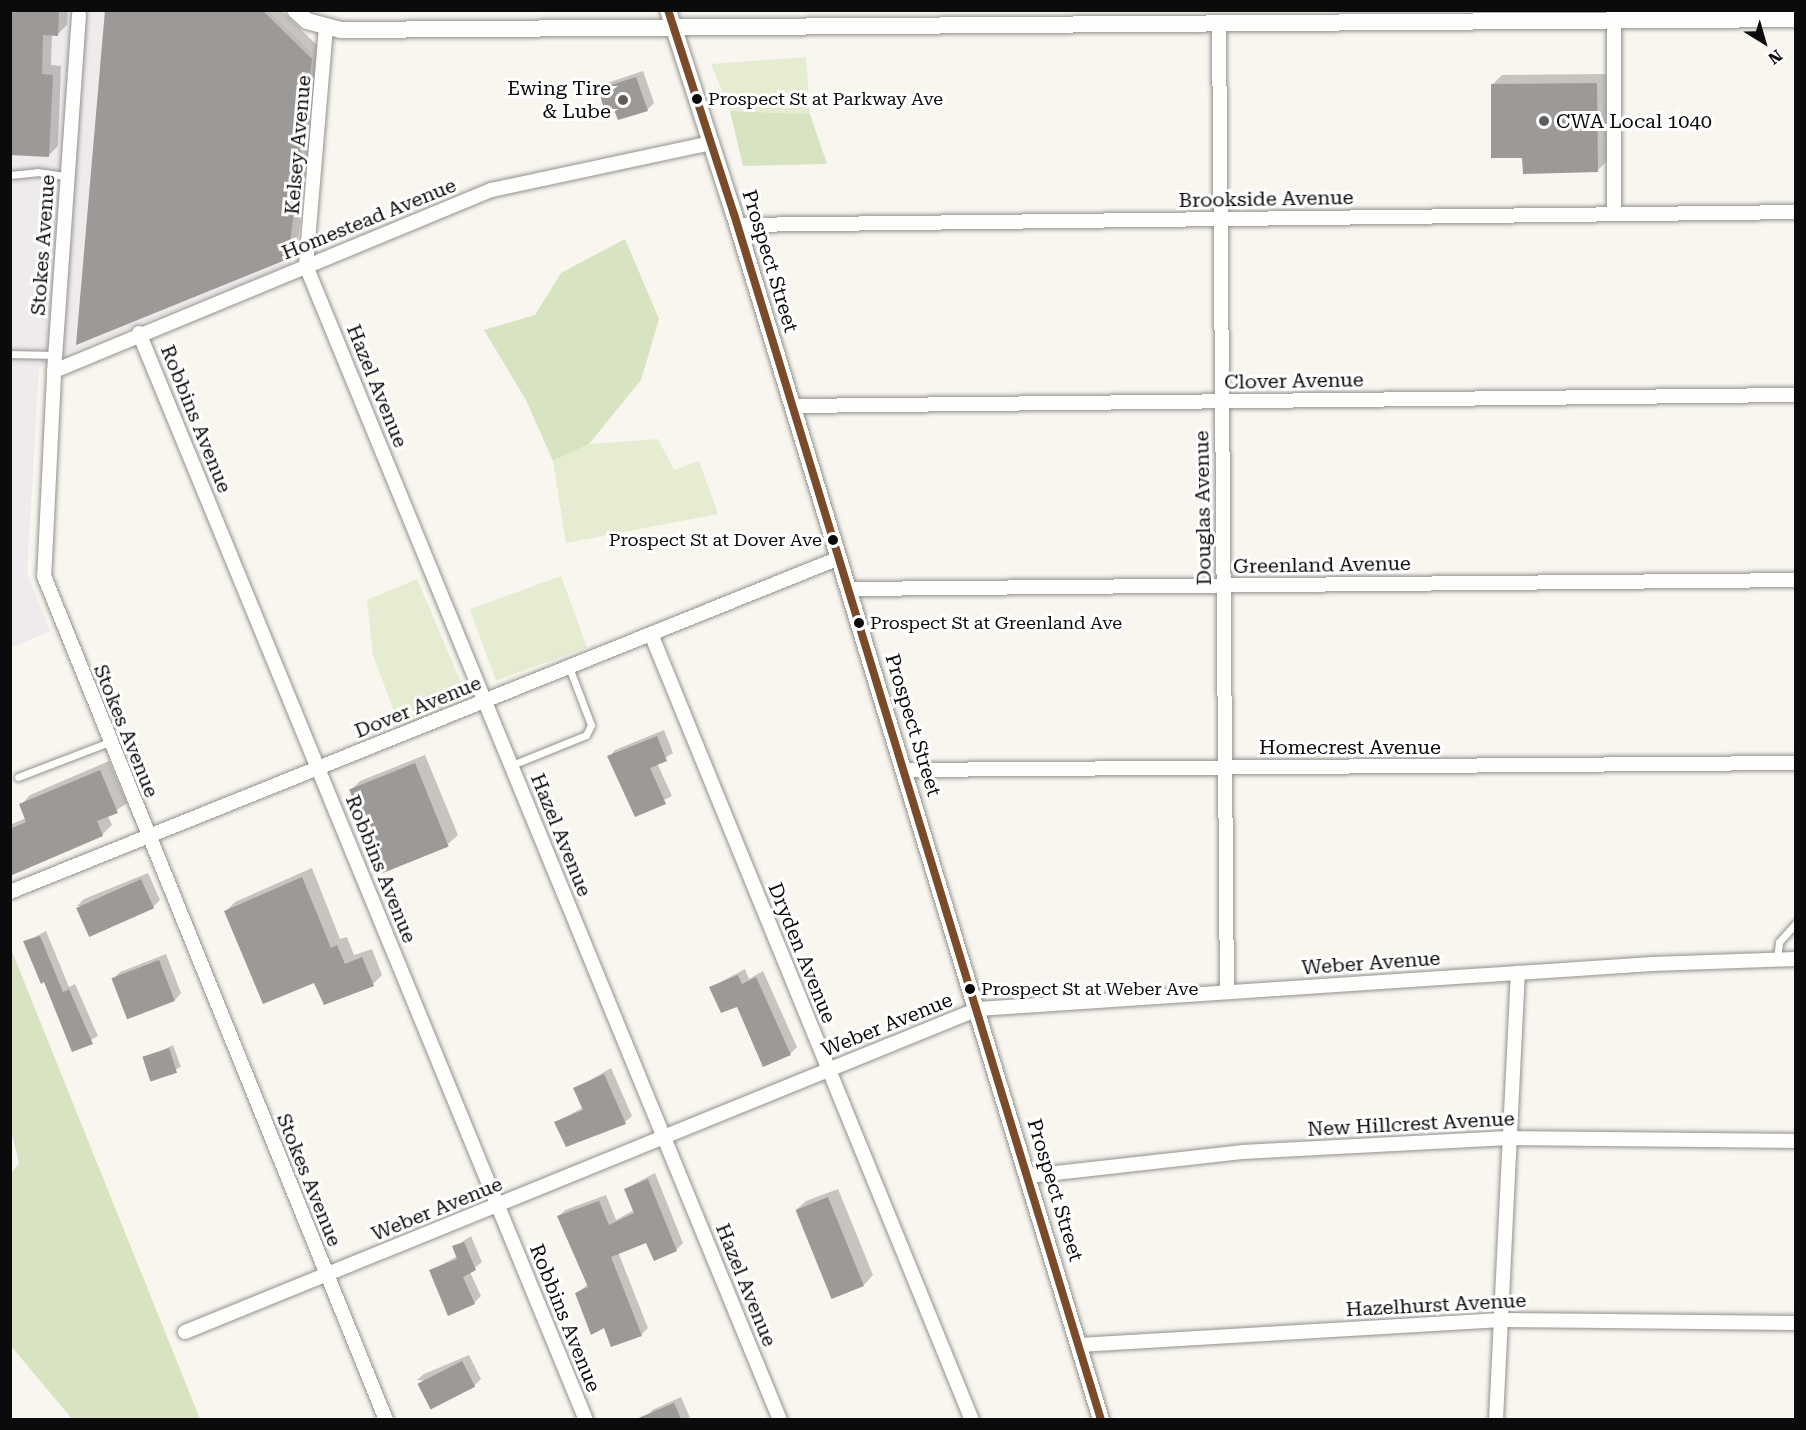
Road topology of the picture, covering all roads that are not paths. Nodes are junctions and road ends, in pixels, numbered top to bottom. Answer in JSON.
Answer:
{"nodes":[{"id":1,"x":668,"y":10,"type":"edge"},
{"id":2,"x":304,"y":14,"type":"edge"},
{"id":3,"x":79,"y":15,"type":"dead end"},
{"id":4,"x":1545,"y":16,"type":"edge"},
{"id":5,"x":1366,"y":17,"type":"edge"},
{"id":6,"x":1614,"y":19,"type":"junction"},
{"id":7,"x":1796,"y":19,"type":"edge"},
{"id":8,"x":1220,"y":24,"type":"junction"},
{"id":9,"x":326,"y":27,"type":"junction"},
{"id":10,"x":674,"y":28,"type":"junction"},
{"id":11,"x":711,"y":143,"type":"junction"},
{"id":12,"x":10,"y":175,"type":"edge"},
{"id":13,"x":67,"y":176,"type":"junction"},
{"id":14,"x":1796,"y":212,"type":"edge"},
{"id":15,"x":1614,"y":214,"type":"junction"},
{"id":16,"x":1220,"y":219,"type":"junction"},
{"id":17,"x":737,"y":225,"type":"junction"},
{"id":18,"x":306,"y":266,"type":"junction"},
{"id":19,"x":140,"y":333,"type":"junction"},
{"id":20,"x":10,"y":354,"type":"edge"},
{"id":21,"x":55,"y":355,"type":"junction"},
{"id":22,"x":54,"y":371,"type":"junction"},
{"id":23,"x":1796,"y":395,"type":"edge"},
{"id":24,"x":1222,"y":401,"type":"junction"},
{"id":25,"x":793,"y":406,"type":"junction"},
{"id":26,"x":839,"y":558,"type":"junction"},
{"id":27,"x":1796,"y":580,"type":"edge"},
{"id":28,"x":1224,"y":586,"type":"junction"},
{"id":29,"x":849,"y":589,"type":"junction"},
{"id":30,"x":651,"y":634,"type":"junction"},
{"id":31,"x":569,"y":667,"type":"junction"},
{"id":32,"x":485,"y":700,"type":"junction"},
{"id":33,"x":109,"y":742,"type":"junction"},
{"id":34,"x":1796,"y":763,"type":"edge"},
{"id":35,"x":512,"y":765,"type":"junction"},
{"id":36,"x":318,"y":768,"type":"junction"},
{"id":37,"x":1225,"y":768,"type":"junction"},
{"id":38,"x":905,"y":770,"type":"junction"},
{"id":39,"x":18,"y":777,"type":"dead end"},
{"id":40,"x":148,"y":837,"type":"junction"},
{"id":41,"x":10,"y":892,"type":"edge"},
{"id":42,"x":1796,"y":923,"type":"edge"},
{"id":43,"x":1777,"y":959,"type":"junction"},
{"id":44,"x":1796,"y":959,"type":"edge"},
{"id":45,"x":1518,"y":973,"type":"junction"},
{"id":46,"x":1227,"y":992,"type":"junction"},
{"id":47,"x":978,"y":1009,"type":"junction"},
{"id":48,"x":829,"y":1070,"type":"junction"},
{"id":49,"x":664,"y":1137,"type":"junction"},
{"id":50,"x":1509,"y":1138,"type":"junction"},
{"id":51,"x":1796,"y":1141,"type":"edge"},
{"id":52,"x":1029,"y":1176,"type":"junction"},
{"id":53,"x":498,"y":1205,"type":"junction"},
{"id":54,"x":327,"y":1275,"type":"junction"},
{"id":55,"x":1501,"y":1320,"type":"junction"},
{"id":56,"x":1796,"y":1323,"type":"edge"},
{"id":57,"x":185,"y":1332,"type":"dead end"},
{"id":58,"x":1079,"y":1345,"type":"junction"},
{"id":59,"x":386,"y":1419,"type":"edge"},
{"id":60,"x":586,"y":1419,"type":"edge"},
{"id":61,"x":780,"y":1419,"type":"edge"},
{"id":62,"x":972,"y":1419,"type":"edge"},
{"id":63,"x":1101,"y":1419,"type":"edge"},
{"id":64,"x":1496,"y":1419,"type":"edge"}],
"edges":[{"from":1,"to":10,"type":"street","name":"Prospect Street"},
{"from":2,"to":9,"type":"street"},
{"from":3,"to":13,"type":"street","name":"Stokes Avenue"},
{"from":4,"to":5,"type":"street"},
{"from":4,"to":6,"type":"street"},
{"from":5,"to":8,"type":"street"},
{"from":6,"to":7,"type":"street"},
{"from":6,"to":15,"type":"street"},
{"from":8,"to":10,"type":"street"},
{"from":8,"to":16,"type":"street","name":"Douglas Avenue"},
{"from":9,"to":10,"type":"street"},
{"from":9,"to":18,"type":"street","name":"Kelsey Avenue"},
{"from":10,"to":11,"type":"street","name":"Prospect Street"},
{"from":11,"to":17,"type":"street","name":"Prospect Street"},
{"from":11,"to":18,"type":"street","name":"Homestead Avenue"},
{"from":12,"to":13,"type":"lane"},
{"from":13,"to":21,"type":"street","name":"Stokes Avenue"},
{"from":14,"to":15,"type":"street","name":"Brookside Avenue"},
{"from":15,"to":16,"type":"street","name":"Brookside Avenue"},
{"from":16,"to":17,"type":"street","name":"Brookside Avenue"},
{"from":16,"to":24,"type":"street","name":"Douglas Avenue"},
{"from":17,"to":25,"type":"street","name":"Prospect Street"},
{"from":18,"to":19,"type":"street","name":"Homestead Avenue"},
{"from":18,"to":32,"type":"street","name":"Hazel Avenue"},
{"from":19,"to":22,"type":"street","name":"Homestead Avenue"},
{"from":19,"to":36,"type":"street","name":"Robbins Avenue"},
{"from":20,"to":21,"type":"lane"},
{"from":21,"to":22,"type":"street","name":"Stokes Avenue"},
{"from":22,"to":33,"type":"street","name":"Stokes Avenue"},
{"from":23,"to":24,"type":"street","name":"Clover Avenue"},
{"from":24,"to":25,"type":"street","name":"Clover Avenue"},
{"from":24,"to":28,"type":"street","name":"Douglas Avenue"},
{"from":25,"to":26,"type":"street","name":"Prospect Street"},
{"from":26,"to":29,"type":"street","name":"Prospect Street"},
{"from":26,"to":30,"type":"street","name":"Dover Avenue"},
{"from":27,"to":28,"type":"street","name":"Greenland Avenue"},
{"from":28,"to":29,"type":"street","name":"Greenland Avenue"},
{"from":28,"to":37,"type":"street","name":"Douglas Avenue"},
{"from":29,"to":38,"type":"street","name":"Prospect Street"},
{"from":30,"to":31,"type":"street","name":"Dover Avenue"},
{"from":30,"to":48,"type":"street","name":"Dryden Avenue"},
{"from":31,"to":32,"type":"street","name":"Dover Avenue"},
{"from":31,"to":35,"type":"lane"},
{"from":32,"to":35,"type":"street","name":"Hazel Avenue"},
{"from":32,"to":36,"type":"street","name":"Dover Avenue"},
{"from":33,"to":39,"type":"lane"},
{"from":33,"to":40,"type":"street","name":"Stokes Avenue"},
{"from":34,"to":37,"type":"street","name":"Homecrest Avenue"},
{"from":35,"to":49,"type":"street","name":"Hazel Avenue"},
{"from":36,"to":40,"type":"street","name":"Dover Avenue"},
{"from":36,"to":53,"type":"street","name":"Robbins Avenue"},
{"from":37,"to":38,"type":"street","name":"Homecrest Avenue"},
{"from":37,"to":46,"type":"street","name":"Douglas Avenue"},
{"from":38,"to":47,"type":"street","name":"Prospect Street"},
{"from":40,"to":41,"type":"street","name":"Dover Avenue"},
{"from":40,"to":54,"type":"street","name":"Stokes Avenue"},
{"from":42,"to":43,"type":"lane"},
{"from":43,"to":44,"type":"street","name":"Weber Avenue"},
{"from":43,"to":45,"type":"street","name":"Weber Avenue"},
{"from":45,"to":46,"type":"street","name":"Weber Avenue"},
{"from":45,"to":50,"type":"street"},
{"from":46,"to":47,"type":"street","name":"Weber Avenue"},
{"from":47,"to":48,"type":"street","name":"Weber Avenue"},
{"from":47,"to":52,"type":"street","name":"Prospect Street"},
{"from":48,"to":49,"type":"street","name":"Weber Avenue"},
{"from":48,"to":62,"type":"street","name":"Dryden Avenue"},
{"from":49,"to":53,"type":"street","name":"Weber Avenue"},
{"from":49,"to":61,"type":"street","name":"Hazel Avenue"},
{"from":50,"to":51,"type":"street","name":"New Hillcrest Avenue"},
{"from":50,"to":52,"type":"street","name":"New Hillcrest Avenue"},
{"from":50,"to":55,"type":"street"},
{"from":52,"to":58,"type":"street","name":"Prospect Street"},
{"from":53,"to":54,"type":"street","name":"Weber Avenue"},
{"from":53,"to":60,"type":"street","name":"Robbins Avenue"},
{"from":54,"to":57,"type":"street","name":"Weber Avenue"},
{"from":54,"to":59,"type":"street","name":"Stokes Avenue"},
{"from":55,"to":56,"type":"street","name":"Hazelhurst Avenue"},
{"from":55,"to":58,"type":"street","name":"Hazelhurst Avenue"},
{"from":55,"to":64,"type":"street"},
{"from":58,"to":63,"type":"street","name":"Prospect Street"}]}
